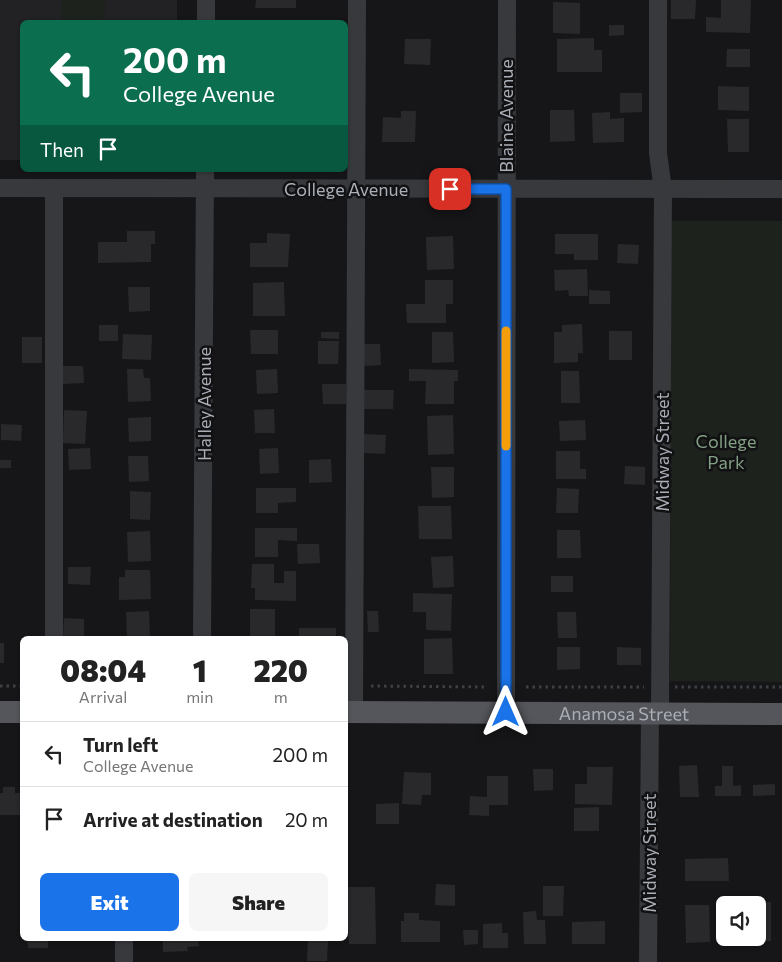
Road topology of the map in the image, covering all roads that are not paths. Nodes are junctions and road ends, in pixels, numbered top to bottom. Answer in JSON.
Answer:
{"nodes":[{"id":1,"x":206,"y":0,"type":"edge"},
{"id":2,"x":356,"y":0,"type":"edge"},
{"id":3,"x":507,"y":0,"type":"edge"},
{"id":4,"x":658,"y":0,"type":"edge"},
{"id":5,"x":206,"y":20,"type":"edge"},
{"id":6,"x":205,"y":172,"type":"edge"},
{"id":7,"x":0,"y":188,"type":"edge"},
{"id":8,"x":54,"y":188,"type":"junction"},
{"id":9,"x":358,"y":189,"type":"junction"},
{"id":10,"x":506,"y":189,"type":"junction"},
{"id":11,"x":782,"y":189,"type":"edge"},
{"id":12,"x":205,"y":190,"type":"junction"},
{"id":13,"x":663,"y":190,"type":"junction"},
{"id":14,"x":54,"y":636,"type":"edge"},
{"id":15,"x":202,"y":636,"type":"edge"},
{"id":16,"x":0,"y":712,"type":"edge"},
{"id":17,"x":20,"y":712,"type":"edge"},
{"id":18,"x":350,"y":712,"type":"edge"},
{"id":19,"x":506,"y":712,"type":"junction"},
{"id":20,"x":655,"y":714,"type":"junction"},
{"id":21,"x":782,"y":714,"type":"edge"},
{"id":22,"x":124,"y":941,"type":"edge"},
{"id":23,"x":124,"y":962,"type":"edge"},
{"id":24,"x":648,"y":962,"type":"edge"}],
"edges":[{"from":1,"to":5,"type":"street"},
{"from":2,"to":9,"type":"street"},
{"from":3,"to":10,"type":"street","name":"Blaine Avenue"},
{"from":4,"to":13,"type":"street","name":"Midway Street"},
{"from":6,"to":12,"type":"street","name":"Halley Avenue"},
{"from":7,"to":8,"type":"street","name":"College Avenue"},
{"from":8,"to":12,"type":"street","name":"College Avenue"},
{"from":8,"to":14,"type":"street"},
{"from":9,"to":10,"type":"street","name":"College Avenue"},
{"from":9,"to":12,"type":"street","name":"College Avenue"},
{"from":9,"to":18,"type":"street"},
{"from":10,"to":13,"type":"street","name":"College Avenue"},
{"from":10,"to":19,"type":"street","name":"Blaine Avenue"},
{"from":11,"to":13,"type":"street","name":"College Avenue"},
{"from":12,"to":15,"type":"street","name":"Halley Avenue"},
{"from":13,"to":20,"type":"street","name":"Midway Street"},
{"from":16,"to":17,"type":"main road"},
{"from":18,"to":19,"type":"main road","name":"Anamosa Street"},
{"from":19,"to":20,"type":"main road","name":"Anamosa Street"},
{"from":20,"to":21,"type":"main road","name":"Anamosa Street"},
{"from":20,"to":24,"type":"street","name":"Midway Street"},
{"from":22,"to":23,"type":"street"}]}
